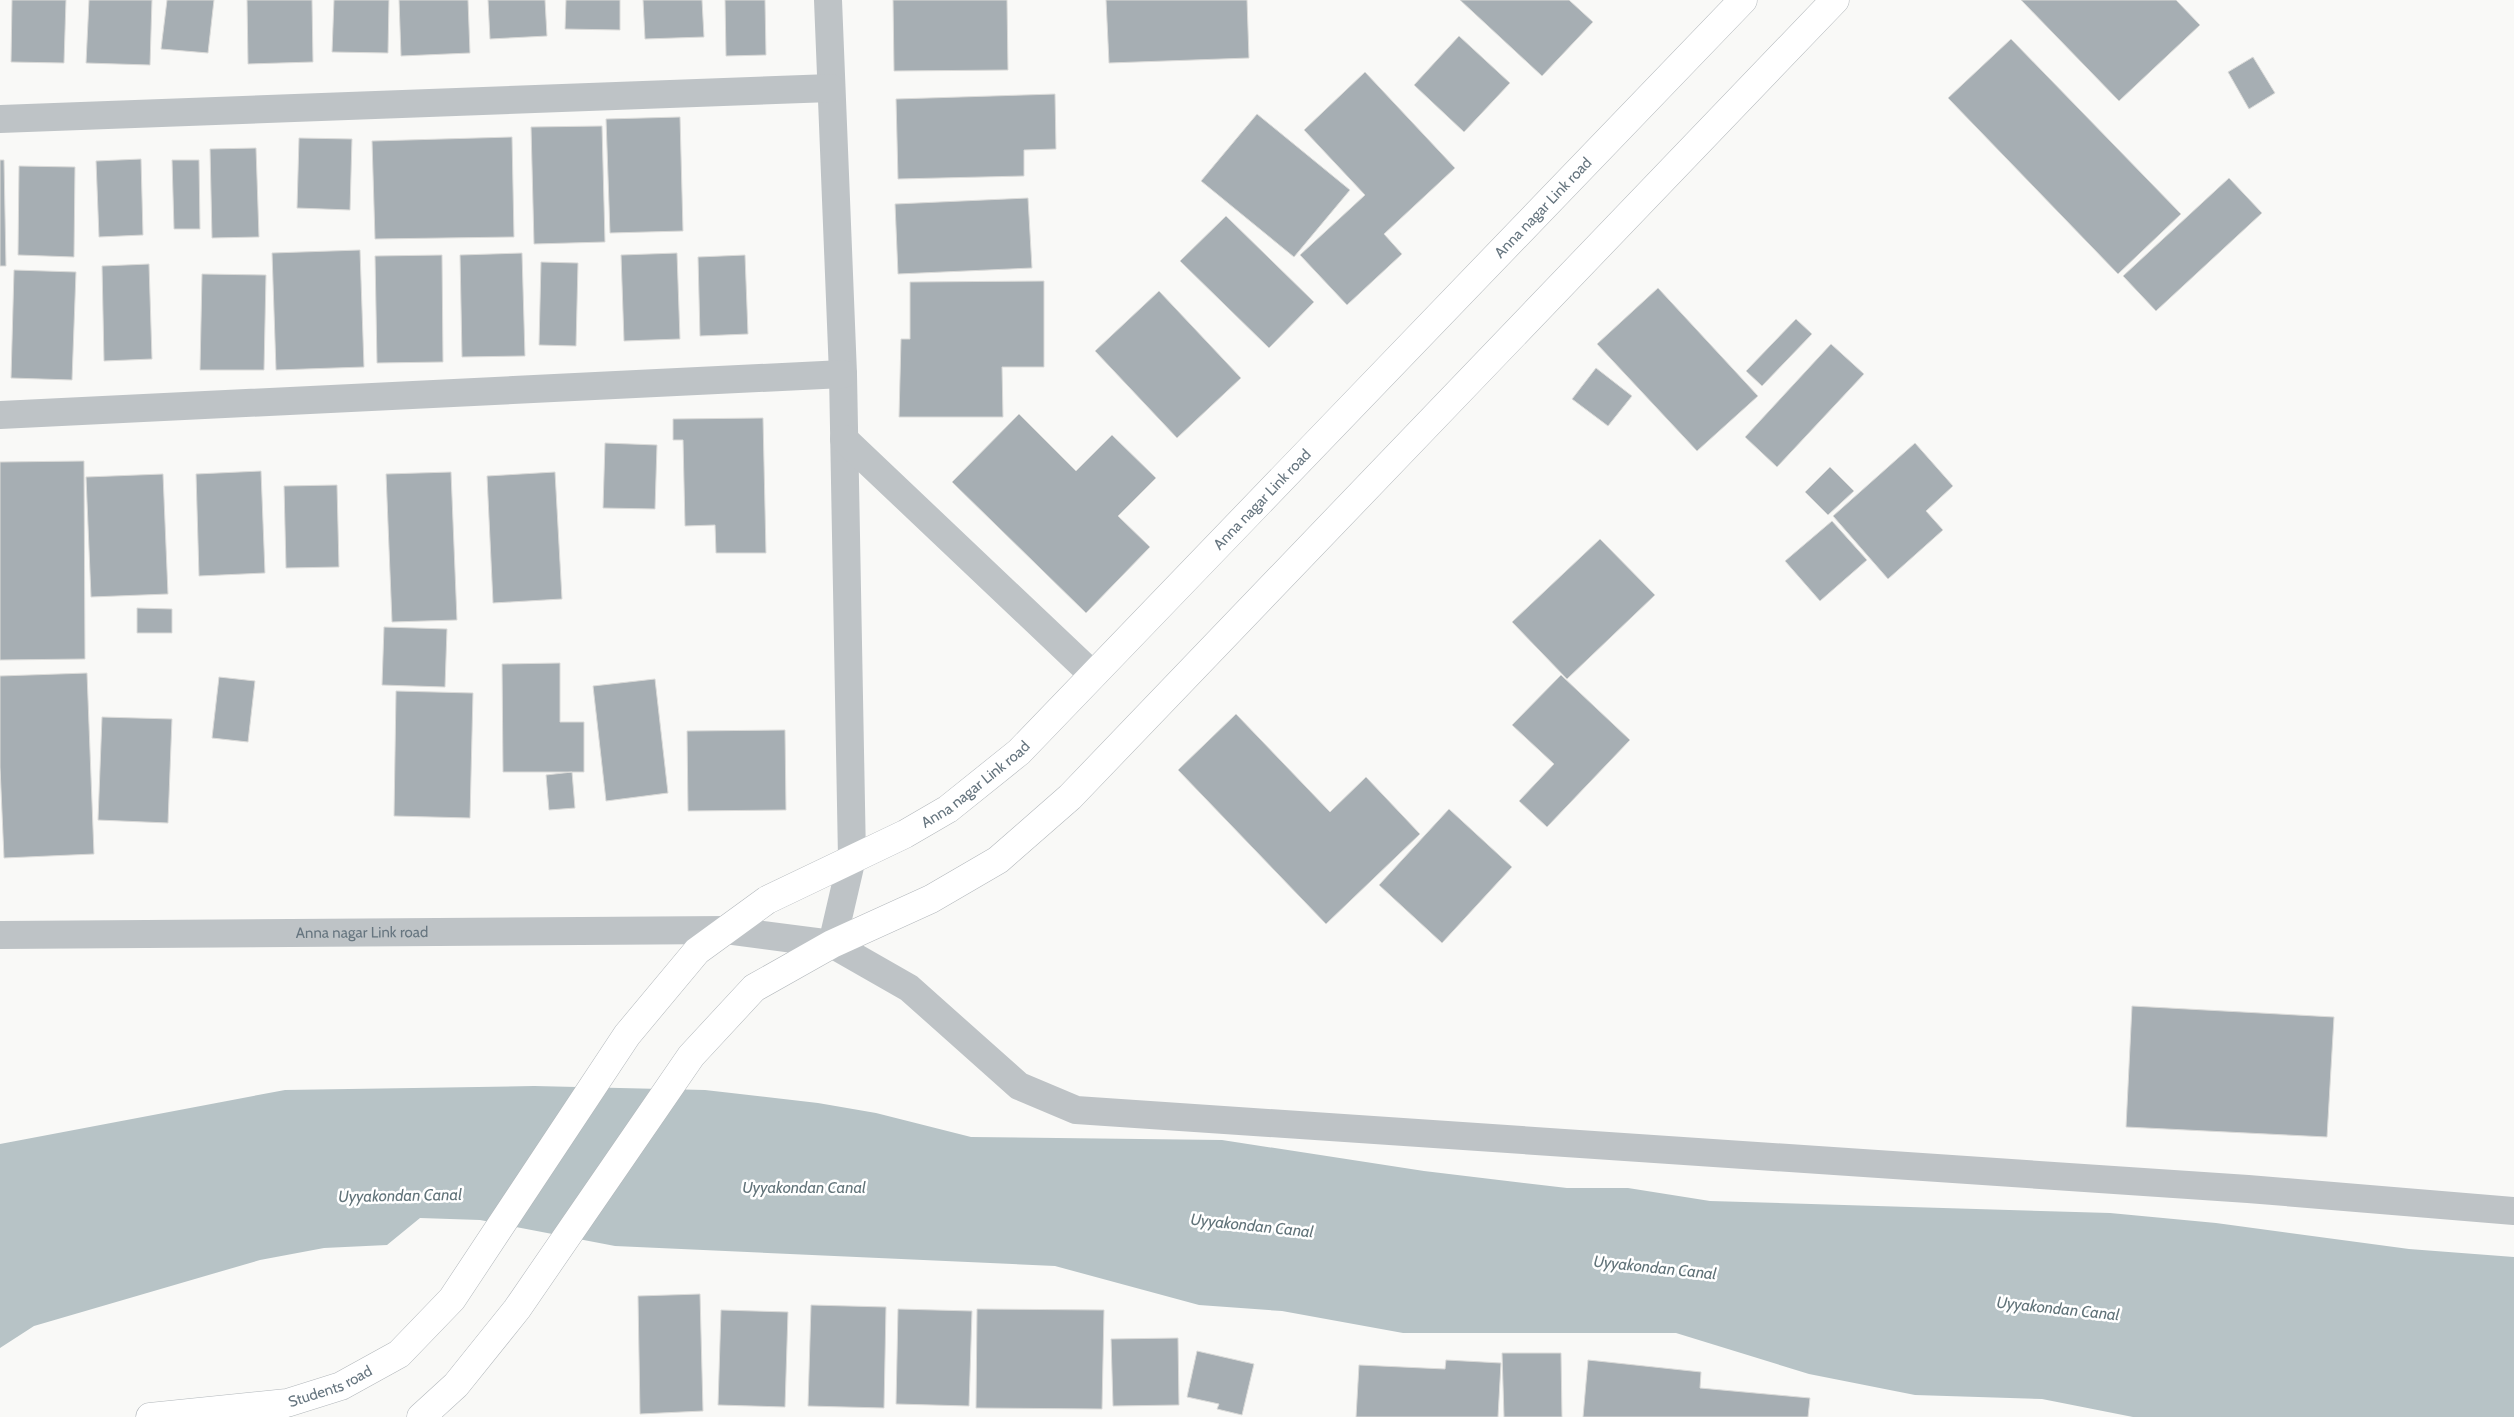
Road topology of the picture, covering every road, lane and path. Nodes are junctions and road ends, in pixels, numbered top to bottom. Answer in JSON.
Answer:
{"nodes":[{"id":1,"x":828,"y":0,"type":"edge"},
{"id":2,"x":1743,"y":0,"type":"edge"},
{"id":3,"x":1835,"y":0,"type":"edge"},
{"id":4,"x":831,"y":88,"type":"junction"},
{"id":5,"x":0,"y":119,"type":"edge"},
{"id":6,"x":843,"y":374,"type":"junction"},
{"id":7,"x":0,"y":416,"type":"edge"},
{"id":8,"x":844,"y":439,"type":"junction"},
{"id":9,"x":1093,"y":675,"type":"junction"},
{"id":10,"x":852,"y":858,"type":"junction"},
{"id":11,"x":726,"y":930,"type":"junction"},
{"id":12,"x":0,"y":935,"type":"edge"},
{"id":13,"x":832,"y":944,"type":"junction"},
{"id":14,"x":627,"y":1035,"type":"joint"},
{"id":15,"x":2514,"y":1210,"type":"edge"},
{"id":16,"x":150,"y":1417,"type":"edge"},
{"id":17,"x":421,"y":1417,"type":"edge"}],
"edges":[{"from":1,"to":4,"type":"street"},
{"from":2,"to":9,"type":"main road","name":"Anna nagar Link road"},
{"from":3,"to":13,"type":"main road"},
{"from":4,"to":5,"type":"street"},
{"from":4,"to":6,"type":"street"},
{"from":6,"to":7,"type":"street"},
{"from":6,"to":8,"type":"street"},
{"from":8,"to":9,"type":"street"},
{"from":8,"to":10,"type":"street"},
{"from":9,"to":10,"type":"main road","name":"Anna nagar Link road"},
{"from":10,"to":11,"type":"main road","name":"Anna nagar Link road"},
{"from":10,"to":13,"type":"street"},
{"from":11,"to":12,"type":"street","name":"Anna nagar Link road"},
{"from":11,"to":13,"type":"street","name":"Anna nagar Link road"},
{"from":11,"to":14,"type":"main road","name":"Anna nagar Link road"},
{"from":13,"to":15,"type":"street"},
{"from":13,"to":17,"type":"main road"},
{"from":14,"to":16,"type":"main road","name":"Students road"}]}
